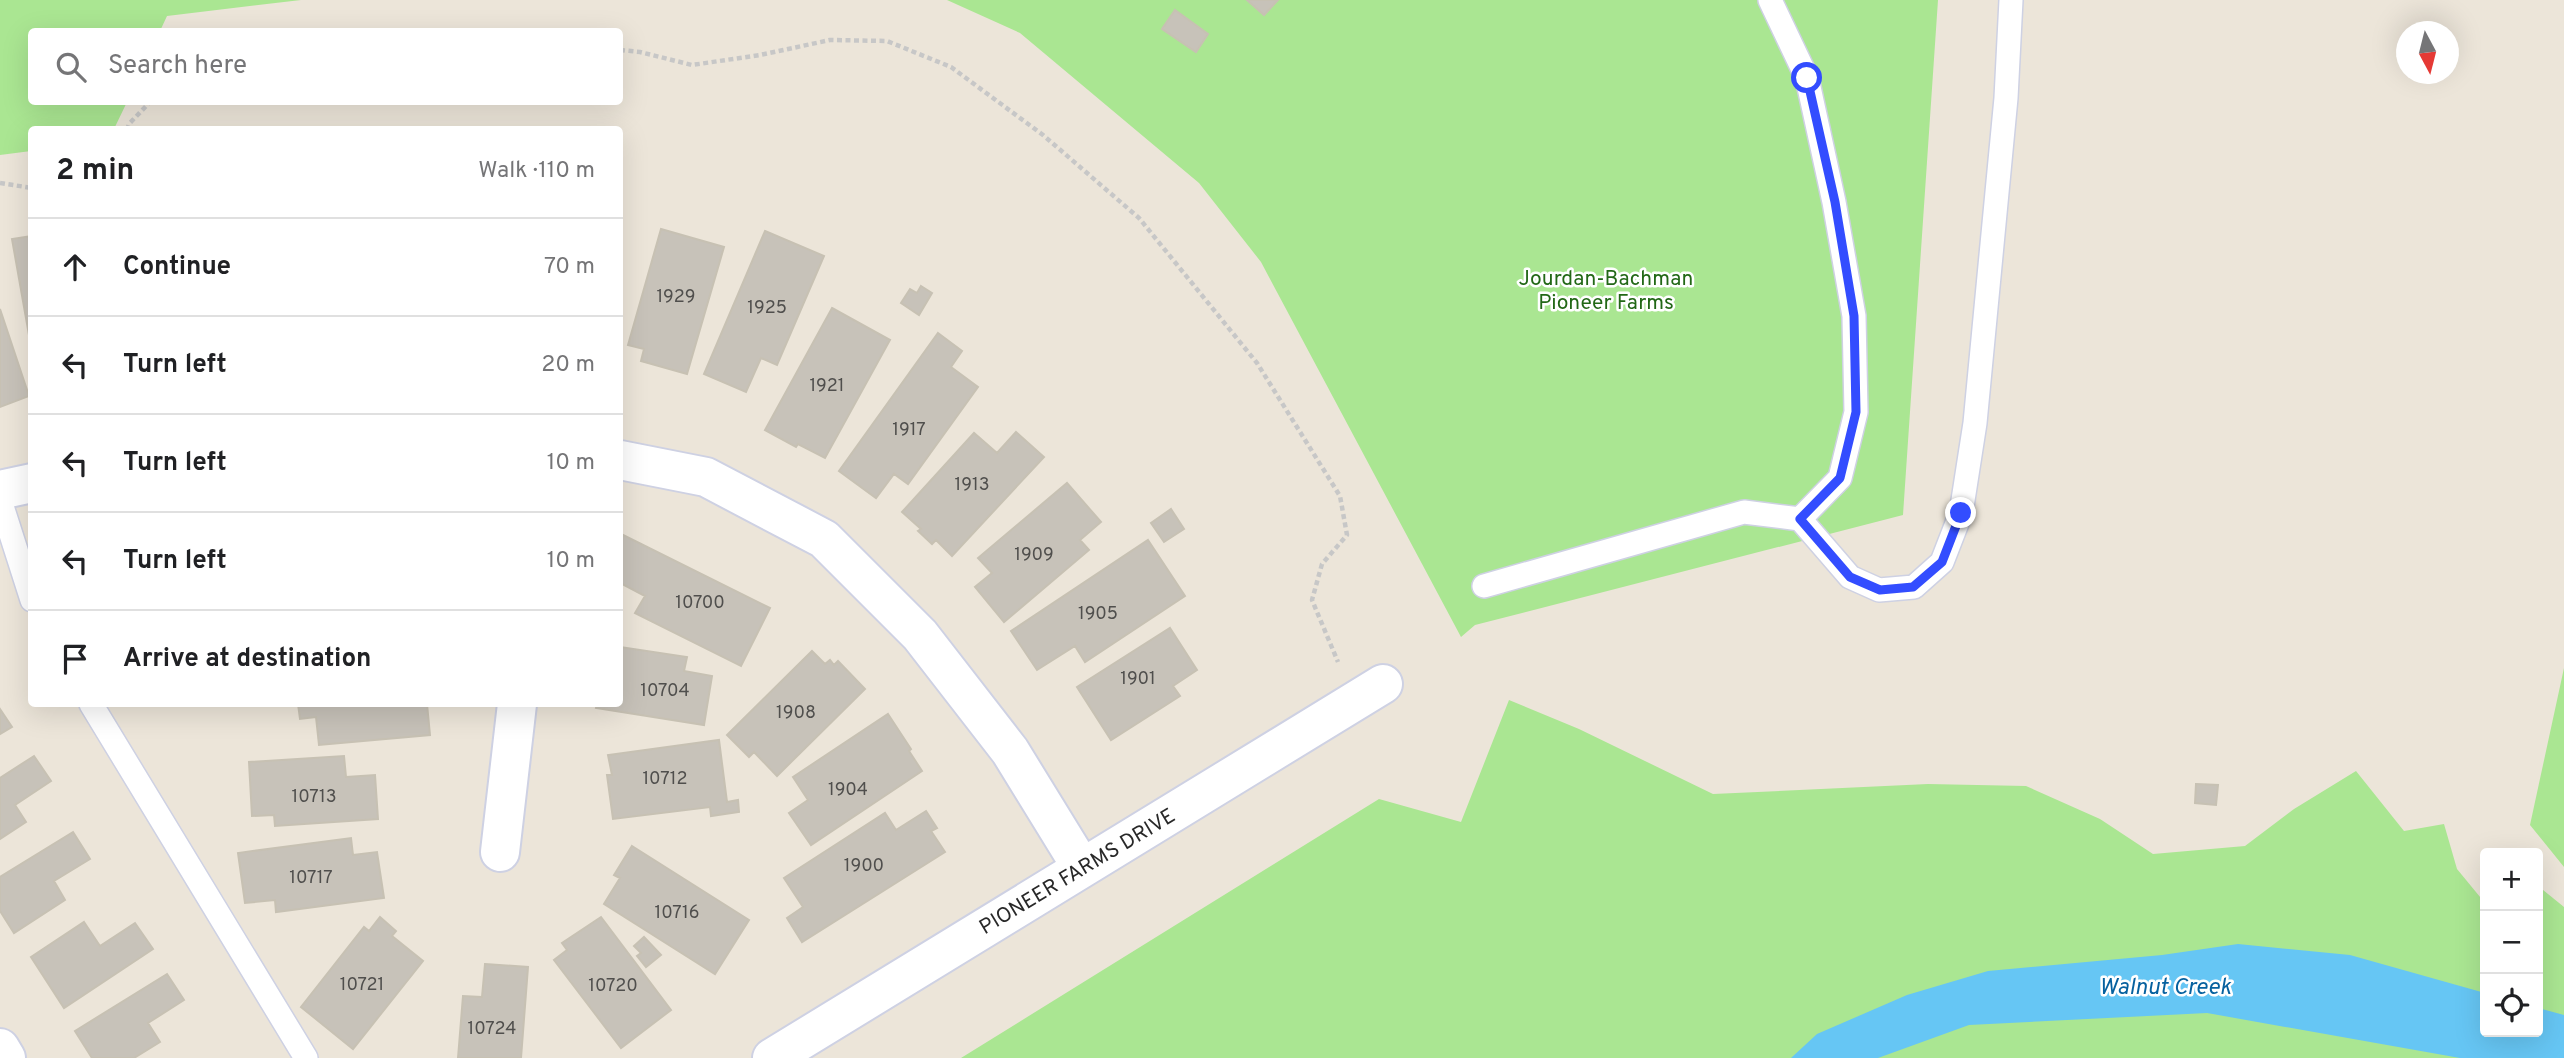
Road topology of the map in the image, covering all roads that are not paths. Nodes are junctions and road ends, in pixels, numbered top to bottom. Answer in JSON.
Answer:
{"nodes":[{"id":1,"x":1770,"y":0,"type":"edge"},
{"id":2,"x":2011,"y":0,"type":"edge"},
{"id":3,"x":623,"y":461,"type":"edge"},
{"id":4,"x":28,"y":483,"type":"edge"},
{"id":5,"x":0,"y":490,"type":"edge"},
{"id":6,"x":0,"y":500,"type":"edge"},
{"id":7,"x":1800,"y":519,"type":"junction"},
{"id":8,"x":1484,"y":586,"type":"dead end"},
{"id":9,"x":28,"y":588,"type":"edge"},
{"id":10,"x":1382,"y":684,"type":"dead end"},
{"id":11,"x":93,"y":707,"type":"edge"},
{"id":12,"x":517,"y":707,"type":"edge"},
{"id":13,"x":500,"y":852,"type":"dead end"},
{"id":14,"x":1082,"y":868,"type":"junction"},
{"id":15,"x":0,"y":1048,"type":"edge"},
{"id":16,"x":6,"y":1058,"type":"edge"},
{"id":17,"x":306,"y":1058,"type":"edge"},
{"id":18,"x":772,"y":1058,"type":"edge"}],
"edges":[{"from":1,"to":7,"type":"lane"},
{"from":2,"to":7,"type":"lane"},
{"from":3,"to":14,"type":"street"},
{"from":4,"to":5,"type":"street"},
{"from":6,"to":9,"type":"lane"},
{"from":7,"to":8,"type":"lane"},
{"from":10,"to":14,"type":"street","name":"PIONEER FARMS DRIVE"},
{"from":11,"to":17,"type":"lane"},
{"from":12,"to":13,"type":"street"},
{"from":14,"to":18,"type":"street","name":"PIONEER FARMS DRIVE"},
{"from":15,"to":16,"type":"street"}]}
